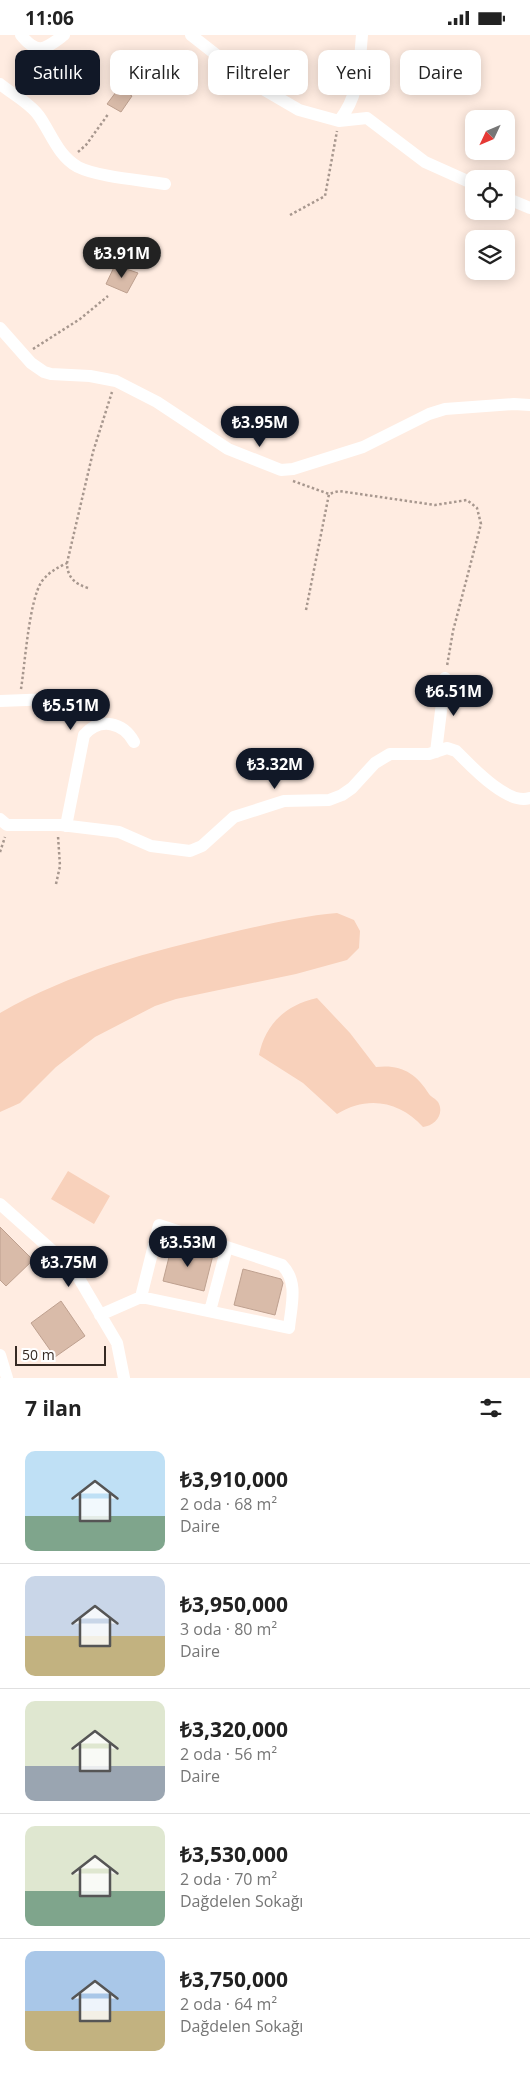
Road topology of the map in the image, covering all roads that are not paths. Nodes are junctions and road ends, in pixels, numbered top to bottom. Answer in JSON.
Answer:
{"nodes":[{"id":1,"x":21,"y":35,"type":"edge"},
{"id":2,"x":64,"y":35,"type":"edge"},
{"id":3,"x":191,"y":35,"type":"edge"},
{"id":4,"x":362,"y":35,"type":"edge"},
{"id":5,"x":0,"y":84,"type":"edge"},
{"id":6,"x":339,"y":121,"type":"junction"},
{"id":7,"x":465,"y":181,"type":"edge"},
{"id":8,"x":165,"y":184,"type":"dead end"},
{"id":9,"x":515,"y":202,"type":"edge"},
{"id":10,"x":530,"y":208,"type":"edge"},
{"id":11,"x":0,"y":329,"type":"edge"},
{"id":12,"x":530,"y":405,"type":"edge"},
{"id":13,"x":445,"y":678,"type":"road end"},
{"id":14,"x":52,"y":699,"type":"dead end"},
{"id":15,"x":0,"y":701,"type":"edge"},
{"id":16,"x":134,"y":742,"type":"dead end"},
{"id":17,"x":436,"y":753,"type":"junction"},
{"id":18,"x":530,"y":798,"type":"edge"},
{"id":19,"x":4,"y":822,"type":"edge"},
{"id":20,"x":63,"y":826,"type":"junction"},
{"id":21,"x":0,"y":1204,"type":"edge"},
{"id":22,"x":226,"y":1247,"type":"junction"},
{"id":23,"x":141,"y":1297,"type":"junction"},
{"id":24,"x":210,"y":1311,"type":"junction"},
{"id":25,"x":100,"y":1315,"type":"junction"},
{"id":26,"x":0,"y":1355,"type":"edge"},
{"id":27,"x":7,"y":1378,"type":"edge"},
{"id":28,"x":124,"y":1378,"type":"edge"}],
"edges":[{"from":1,"to":2,"type":"street"},
{"from":3,"to":6,"type":"street"},
{"from":4,"to":6,"type":"street"},
{"from":5,"to":8,"type":"street"},
{"from":6,"to":7,"type":"street"},
{"from":9,"to":10,"type":"street"},
{"from":11,"to":12,"type":"street"},
{"from":13,"to":17,"type":"street"},
{"from":14,"to":15,"type":"street"},
{"from":16,"to":20,"type":"street"},
{"from":17,"to":18,"type":"street"},
{"from":17,"to":20,"type":"street"},
{"from":19,"to":20,"type":"street"},
{"from":21,"to":25,"type":"street"},
{"from":22,"to":23,"type":"street"},
{"from":22,"to":24,"type":"street"},
{"from":22,"to":24,"type":"street"},
{"from":23,"to":24,"type":"street"},
{"from":23,"to":25,"type":"street"},
{"from":25,"to":28,"type":"street"},
{"from":26,"to":27,"type":"street"}]}
